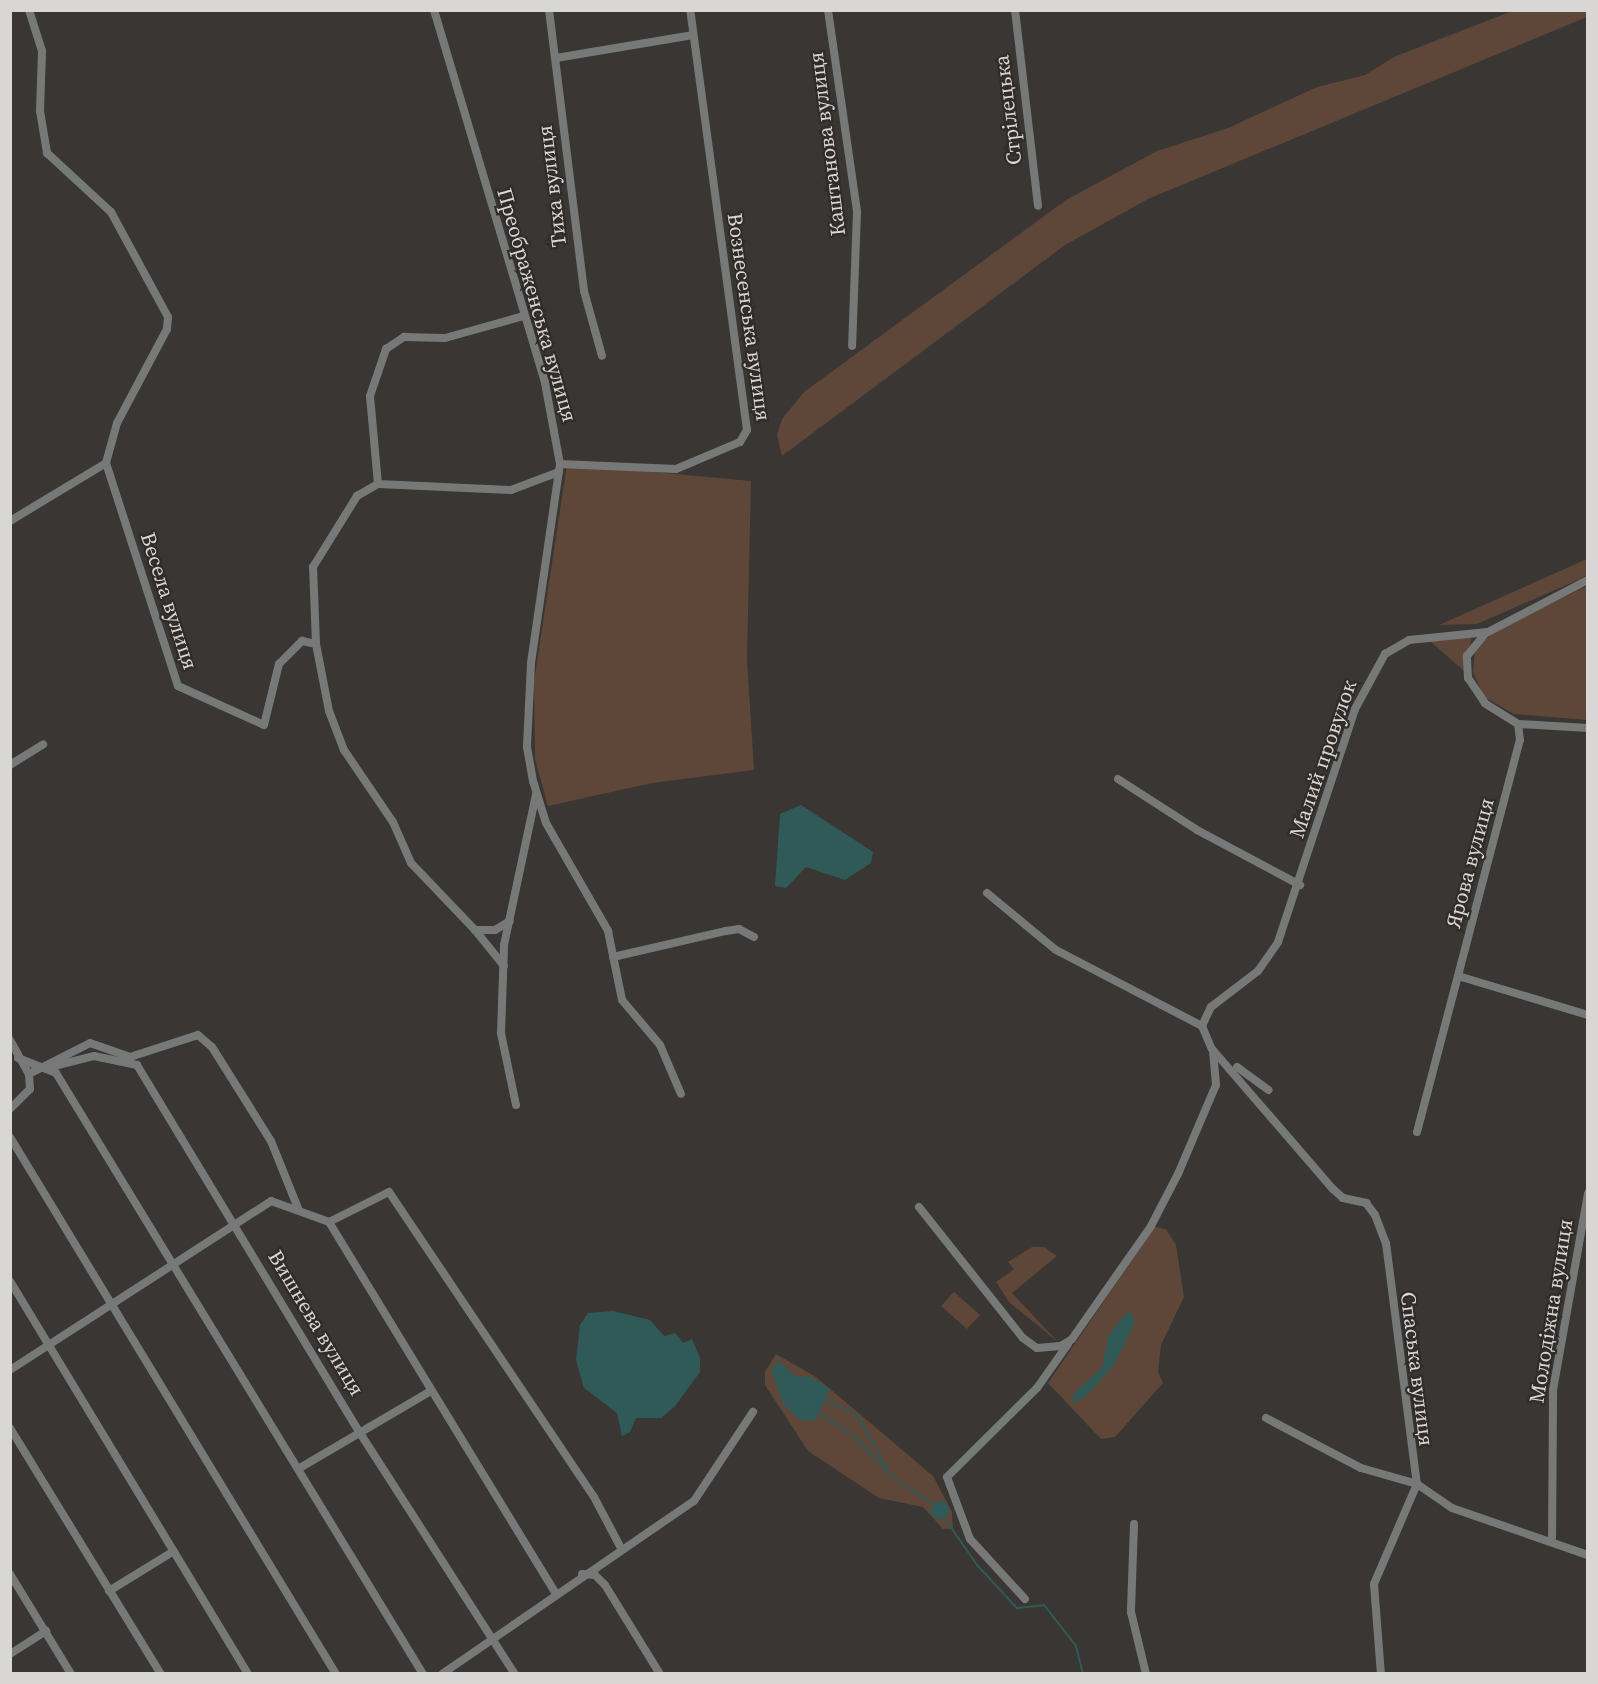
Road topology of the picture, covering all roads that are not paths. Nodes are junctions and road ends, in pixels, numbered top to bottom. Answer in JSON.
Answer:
{"nodes":[{"id":1,"x":29,"y":10,"type":"edge"},
{"id":2,"x":434,"y":10,"type":"edge"},
{"id":3,"x":549,"y":10,"type":"edge"},
{"id":4,"x":690,"y":10,"type":"edge"},
{"id":5,"x":828,"y":10,"type":"edge"},
{"id":6,"x":1015,"y":10,"type":"edge"},
{"id":7,"x":693,"y":35,"type":"junction"},
{"id":8,"x":556,"y":58,"type":"junction"},
{"id":9,"x":1038,"y":206,"type":"dead end"},
{"id":10,"x":524,"y":316,"type":"junction"},
{"id":11,"x":852,"y":346,"type":"dead end"},
{"id":12,"x":602,"y":356,"type":"dead end"},
{"id":13,"x":106,"y":463,"type":"junction"},
{"id":14,"x":560,"y":468,"type":"junction"},
{"id":15,"x":378,"y":484,"type":"junction"},
{"id":16,"x":10,"y":521,"type":"edge"},
{"id":17,"x":1587,"y":580,"type":"edge"},
{"id":18,"x":1488,"y":632,"type":"junction"},
{"id":19,"x":316,"y":644,"type":"junction"},
{"id":20,"x":1518,"y":724,"type":"junction"},
{"id":21,"x":1587,"y":728,"type":"edge"},
{"id":22,"x":43,"y":744,"type":"dead end"},
{"id":23,"x":10,"y":765,"type":"edge"},
{"id":24,"x":1118,"y":778,"type":"dead end"},
{"id":25,"x":536,"y":793,"type":"junction"},
{"id":26,"x":1300,"y":885,"type":"junction"},
{"id":27,"x":987,"y":893,"type":"dead end"},
{"id":28,"x":510,"y":921,"type":"junction"},
{"id":29,"x":475,"y":930,"type":"junction"},
{"id":30,"x":754,"y":937,"type":"dead end"},
{"id":31,"x":613,"y":957,"type":"junction"},
{"id":32,"x":504,"y":966,"type":"junction"},
{"id":33,"x":1458,"y":976,"type":"junction"},
{"id":34,"x":1587,"y":1014,"type":"edge"},
{"id":35,"x":1202,"y":1026,"type":"junction"},
{"id":36,"x":10,"y":1040,"type":"edge"},
{"id":37,"x":1212,"y":1049,"type":"junction"},
{"id":38,"x":18,"y":1058,"type":"junction"},
{"id":39,"x":50,"y":1067,"type":"junction"},
{"id":40,"x":29,"y":1074,"type":"junction"},
{"id":41,"x":1269,"y":1090,"type":"dead end"},
{"id":42,"x":681,"y":1094,"type":"dead end"},
{"id":43,"x":516,"y":1105,"type":"dead end"},
{"id":44,"x":10,"y":1109,"type":"edge"},
{"id":45,"x":1417,"y":1132,"type":"dead end"},
{"id":46,"x":10,"y":1137,"type":"edge"},
{"id":47,"x":1587,"y":1193,"type":"edge"},
{"id":48,"x":919,"y":1207,"type":"dead end"},
{"id":49,"x":298,"y":1208,"type":"junction"},
{"id":50,"x":236,"y":1222,"type":"junction"},
{"id":51,"x":329,"y":1222,"type":"junction"},
{"id":52,"x":173,"y":1261,"type":"junction"},
{"id":53,"x":10,"y":1281,"type":"edge"},
{"id":54,"x":111,"y":1302,"type":"junction"},
{"id":55,"x":1072,"y":1339,"type":"junction"},
{"id":56,"x":49,"y":1344,"type":"junction"},
{"id":57,"x":10,"y":1370,"type":"edge"},
{"id":58,"x":431,"y":1391,"type":"junction"},
{"id":59,"x":753,"y":1412,"type":"dead end"},
{"id":60,"x":1266,"y":1418,"type":"dead end"},
{"id":61,"x":10,"y":1428,"type":"edge"},
{"id":62,"x":360,"y":1433,"type":"junction"},
{"id":63,"x":298,"y":1469,"type":"junction"},
{"id":64,"x":1417,"y":1484,"type":"junction"},
{"id":65,"x":1134,"y":1524,"type":"dead end"},
{"id":66,"x":1552,"y":1542,"type":"junction"},
{"id":67,"x":621,"y":1548,"type":"junction"},
{"id":68,"x":174,"y":1551,"type":"junction"},
{"id":69,"x":1587,"y":1556,"type":"edge"},
{"id":70,"x":10,"y":1574,"type":"edge"},
{"id":71,"x":582,"y":1574,"type":"junction"},
{"id":72,"x":109,"y":1591,"type":"junction"},
{"id":73,"x":555,"y":1592,"type":"junction"},
{"id":74,"x":1025,"y":1599,"type":"dead end"},
{"id":75,"x":46,"y":1631,"type":"junction"},
{"id":76,"x":489,"y":1638,"type":"junction"},
{"id":77,"x":10,"y":1654,"type":"edge"},
{"id":78,"x":71,"y":1674,"type":"edge"},
{"id":79,"x":161,"y":1674,"type":"edge"},
{"id":80,"x":248,"y":1674,"type":"edge"},
{"id":81,"x":336,"y":1674,"type":"edge"},
{"id":82,"x":423,"y":1674,"type":"edge"},
{"id":83,"x":442,"y":1674,"type":"edge"},
{"id":84,"x":515,"y":1674,"type":"edge"},
{"id":85,"x":660,"y":1674,"type":"edge"},
{"id":86,"x":1146,"y":1674,"type":"edge"},
{"id":87,"x":1381,"y":1674,"type":"edge"}],
"edges":[{"from":1,"to":13,"type":"street"},
{"from":2,"to":10,"type":"street","name":"Преображенська вулиця"},
{"from":3,"to":8,"type":"street","name":"Тиха вулиця"},
{"from":4,"to":7,"type":"street","name":"Вознесенська вулиця"},
{"from":5,"to":11,"type":"street","name":"Каштанова вулиця"},
{"from":6,"to":9,"type":"street","name":"Стрілецька"},
{"from":7,"to":8,"type":"street"},
{"from":7,"to":14,"type":"street","name":"Вознесенська вулиця"},
{"from":8,"to":12,"type":"street","name":"Тиха вулиця"},
{"from":10,"to":14,"type":"street","name":"Преображенська вулиця"},
{"from":10,"to":15,"type":"street"},
{"from":13,"to":16,"type":"street"},
{"from":13,"to":19,"type":"street","name":"Весела вулиця"},
{"from":14,"to":15,"type":"street"},
{"from":14,"to":25,"type":"street","name":"Преображенська вулиця"},
{"from":15,"to":19,"type":"street"},
{"from":17,"to":18,"type":"street","name":"Малий провулок"},
{"from":18,"to":20,"type":"street"},
{"from":18,"to":26,"type":"street","name":"Малий провулок"},
{"from":19,"to":29,"type":"street"},
{"from":20,"to":21,"type":"street"},
{"from":20,"to":33,"type":"street","name":"Ярова вулиця"},
{"from":22,"to":23,"type":"street"},
{"from":24,"to":26,"type":"street"},
{"from":25,"to":28,"type":"street","name":"Преображенська вулиця"},
{"from":25,"to":31,"type":"street","name":"Преображенська вулиця"},
{"from":26,"to":35,"type":"street","name":"Малий провулок"},
{"from":27,"to":35,"type":"street"},
{"from":28,"to":29,"type":"street"},
{"from":28,"to":32,"type":"street","name":"Преображенська вулиця"},
{"from":29,"to":32,"type":"street"},
{"from":30,"to":31,"type":"street"},
{"from":31,"to":42,"type":"street","name":"Преображенська вулиця"},
{"from":32,"to":43,"type":"street","name":"Преображенська вулиця"},
{"from":33,"to":34,"type":"street"},
{"from":33,"to":45,"type":"street","name":"Ярова вулиця"},
{"from":35,"to":37,"type":"street"},
{"from":36,"to":38,"type":"street"},
{"from":37,"to":41,"type":"street"},
{"from":37,"to":55,"type":"street"},
{"from":37,"to":64,"type":"street","name":"Спаська вулиця"},
{"from":38,"to":39,"type":"street"},
{"from":38,"to":40,"type":"street"},
{"from":39,"to":40,"type":"street"},
{"from":39,"to":49,"type":"street"},
{"from":39,"to":50,"type":"street","name":"Вишнева вулиця"},
{"from":39,"to":52,"type":"street"},
{"from":40,"to":44,"type":"street"},
{"from":46,"to":54,"type":"street"},
{"from":47,"to":66,"type":"street","name":"Молодіжна вулиця"},
{"from":48,"to":55,"type":"street"},
{"from":49,"to":50,"type":"street"},
{"from":49,"to":51,"type":"street"},
{"from":50,"to":52,"type":"street"},
{"from":50,"to":62,"type":"street","name":"Вишнева вулиця"},
{"from":51,"to":58,"type":"street"},
{"from":51,"to":67,"type":"street"},
{"from":52,"to":54,"type":"street"},
{"from":52,"to":63,"type":"street"},
{"from":53,"to":56,"type":"street"},
{"from":54,"to":56,"type":"street"},
{"from":54,"to":81,"type":"street"},
{"from":55,"to":74,"type":"street"},
{"from":56,"to":57,"type":"street"},
{"from":56,"to":68,"type":"street"},
{"from":58,"to":62,"type":"street"},
{"from":58,"to":73,"type":"street"},
{"from":59,"to":67,"type":"street"},
{"from":60,"to":64,"type":"street"},
{"from":61,"to":72,"type":"street"},
{"from":62,"to":63,"type":"street"},
{"from":62,"to":76,"type":"street","name":"Вишнева вулиця"},
{"from":63,"to":82,"type":"street"},
{"from":64,"to":66,"type":"street"},
{"from":64,"to":87,"type":"street"},
{"from":65,"to":86,"type":"street"},
{"from":66,"to":69,"type":"street"},
{"from":67,"to":71,"type":"street"},
{"from":68,"to":72,"type":"street"},
{"from":68,"to":80,"type":"street"},
{"from":70,"to":75,"type":"street"},
{"from":71,"to":73,"type":"street"},
{"from":71,"to":85,"type":"street"},
{"from":72,"to":79,"type":"street"},
{"from":73,"to":76,"type":"street"},
{"from":75,"to":77,"type":"street"},
{"from":75,"to":78,"type":"street"},
{"from":76,"to":83,"type":"street"},
{"from":76,"to":84,"type":"street","name":"Вишнева вулиця"}]}
